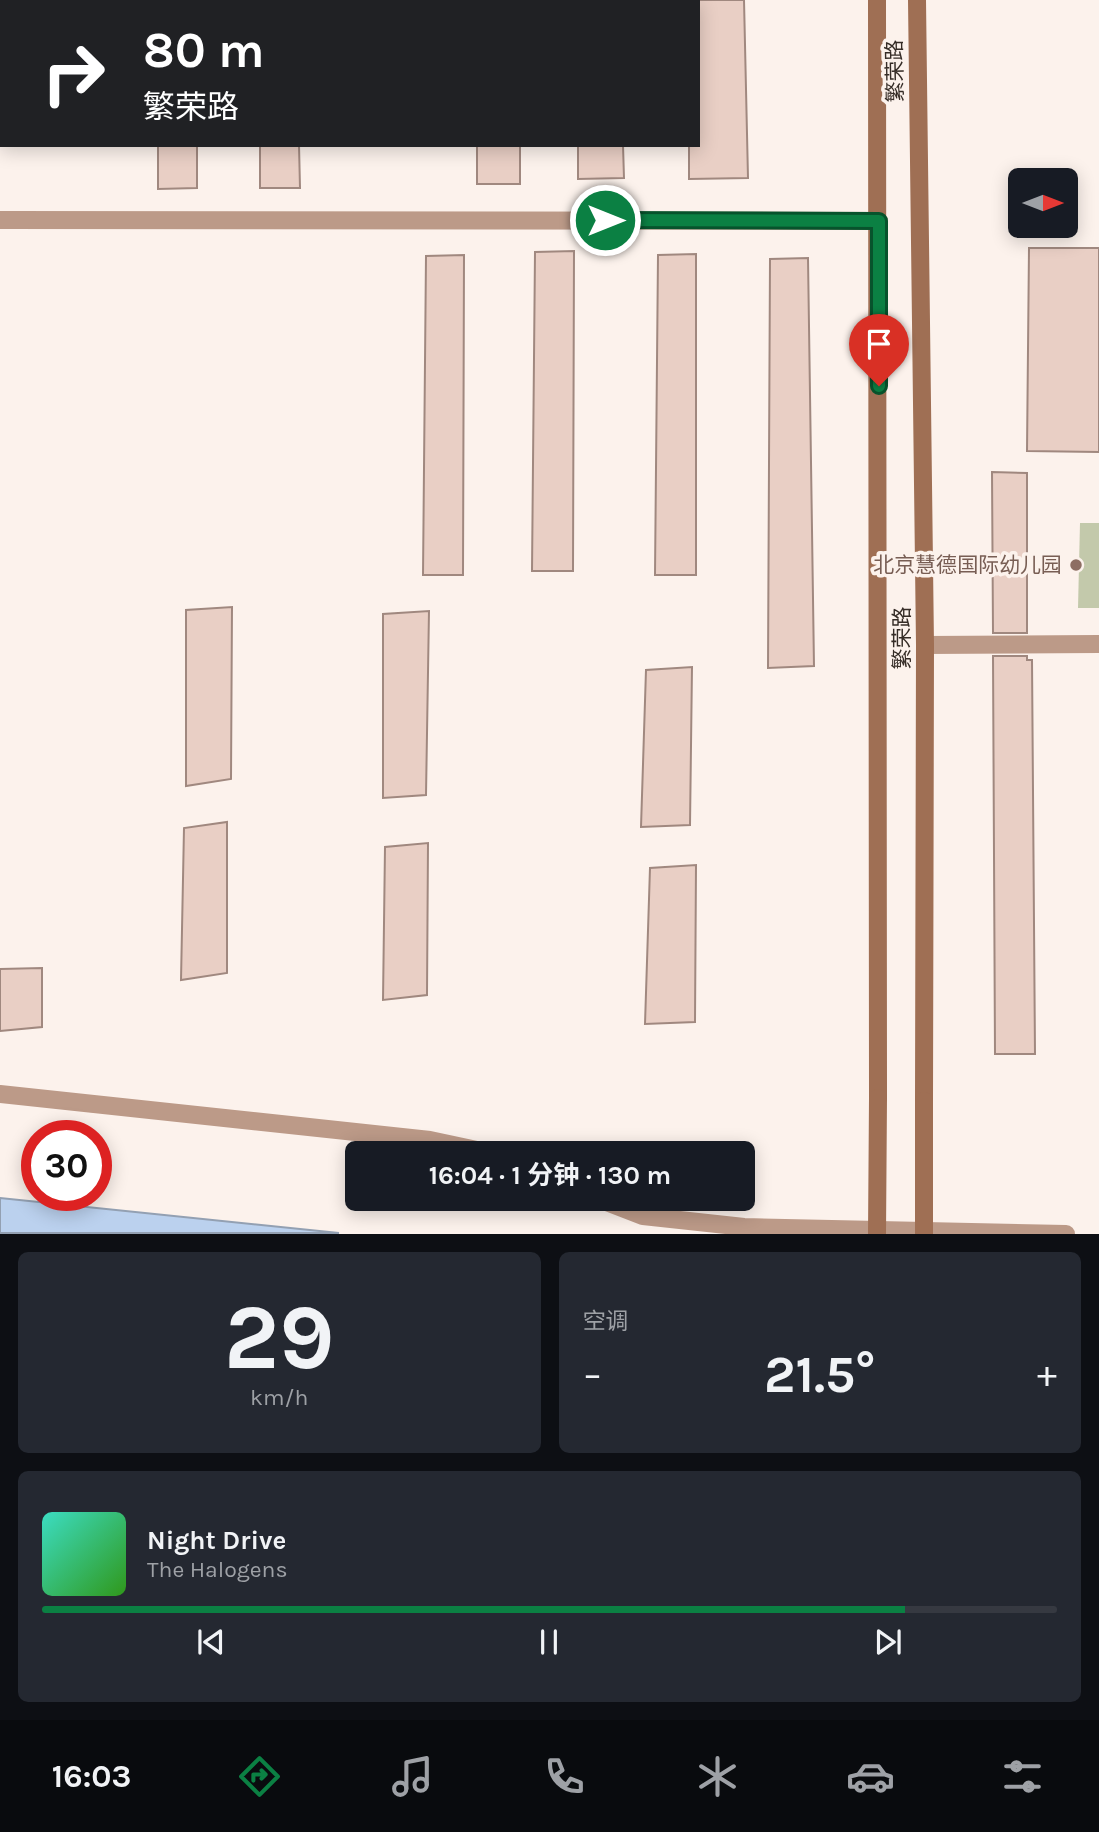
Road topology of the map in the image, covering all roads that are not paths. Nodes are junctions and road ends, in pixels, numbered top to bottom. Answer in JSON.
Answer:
{"nodes":[{"id":1,"x":877,"y":0,"type":"edge"},
{"id":2,"x":917,"y":0,"type":"edge"},
{"id":3,"x":0,"y":220,"type":"edge"},
{"id":4,"x":879,"y":221,"type":"junction"},
{"id":5,"x":1099,"y":644,"type":"edge"},
{"id":6,"x":925,"y":645,"type":"junction"},
{"id":7,"x":0,"y":1094,"type":"edge"},
{"id":8,"x":435,"y":1141,"type":"edge"},
{"id":9,"x":630,"y":1211,"type":"edge"},
{"id":10,"x":877,"y":1234,"type":"edge"},
{"id":11,"x":924,"y":1234,"type":"edge"},
{"id":12,"x":1066,"y":1234,"type":"edge"}],
"edges":[{"from":1,"to":4,"type":"main road","name":"繁荣路"},
{"from":2,"to":6,"type":"main road","name":"繁荣路"},
{"from":3,"to":4,"type":"street"},
{"from":4,"to":10,"type":"main road","name":"繁荣路","bridge":true},
{"from":5,"to":6,"type":"street"},
{"from":6,"to":11,"type":"main road","name":"繁荣路","bridge":true},
{"from":7,"to":8,"type":"street"},
{"from":9,"to":12,"type":"street"}]}
